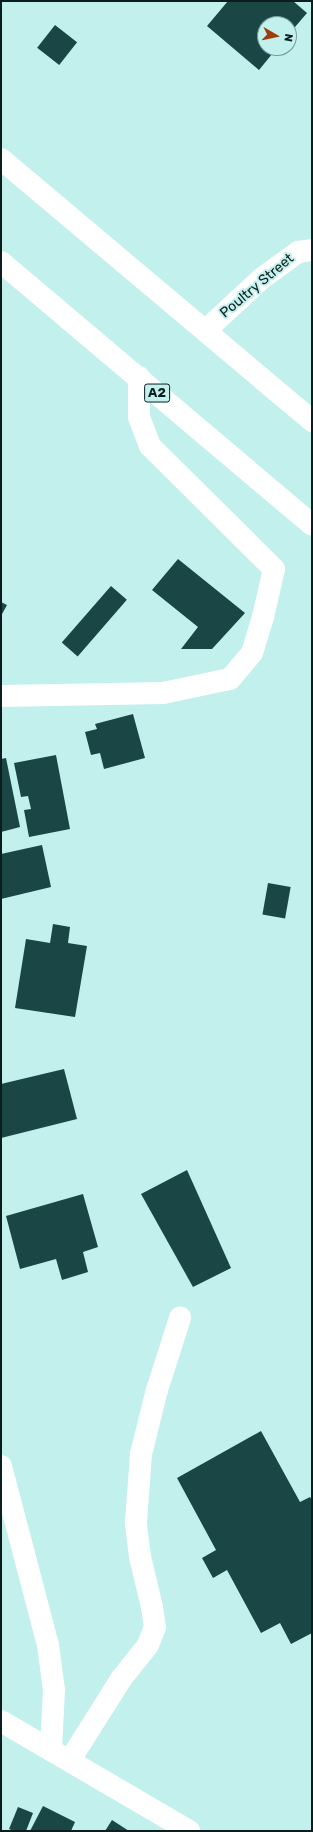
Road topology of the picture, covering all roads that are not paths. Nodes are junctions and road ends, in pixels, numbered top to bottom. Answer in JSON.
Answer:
{"nodes":[{"id":1,"x":1,"y":159,"type":"edge"},
{"id":2,"x":312,"y":250,"type":"edge"},
{"id":3,"x":1,"y":262,"type":"edge"},
{"id":4,"x":206,"y":330,"type":"junction"},
{"id":5,"x":139,"y":376,"type":"junction"},
{"id":6,"x":312,"y":421,"type":"edge"},
{"id":7,"x":312,"y":525,"type":"edge"},
{"id":8,"x":1,"y":696,"type":"edge"},
{"id":9,"x":180,"y":1318,"type":"dead end"},
{"id":10,"x":1,"y":1466,"type":"edge"},
{"id":11,"x":1,"y":1722,"type":"edge"},
{"id":12,"x":51,"y":1749,"type":"junction"},
{"id":13,"x":70,"y":1760,"type":"junction"},
{"id":14,"x":189,"y":1831,"type":"edge"}],
"edges":[{"from":1,"to":4,"type":"main road"},
{"from":2,"to":4,"type":"main road","name":"Poultry Street"},
{"from":3,"to":5,"type":"main road","number":"A2"},
{"from":4,"to":6,"type":"main road"},
{"from":5,"to":7,"type":"main road","number":"A2"},
{"from":5,"to":8,"type":"main road"},
{"from":9,"to":13,"type":"main road"},
{"from":10,"to":12,"type":"main road"},
{"from":11,"to":12,"type":"main road"},
{"from":12,"to":13,"type":"main road"},
{"from":13,"to":14,"type":"main road"}]}
